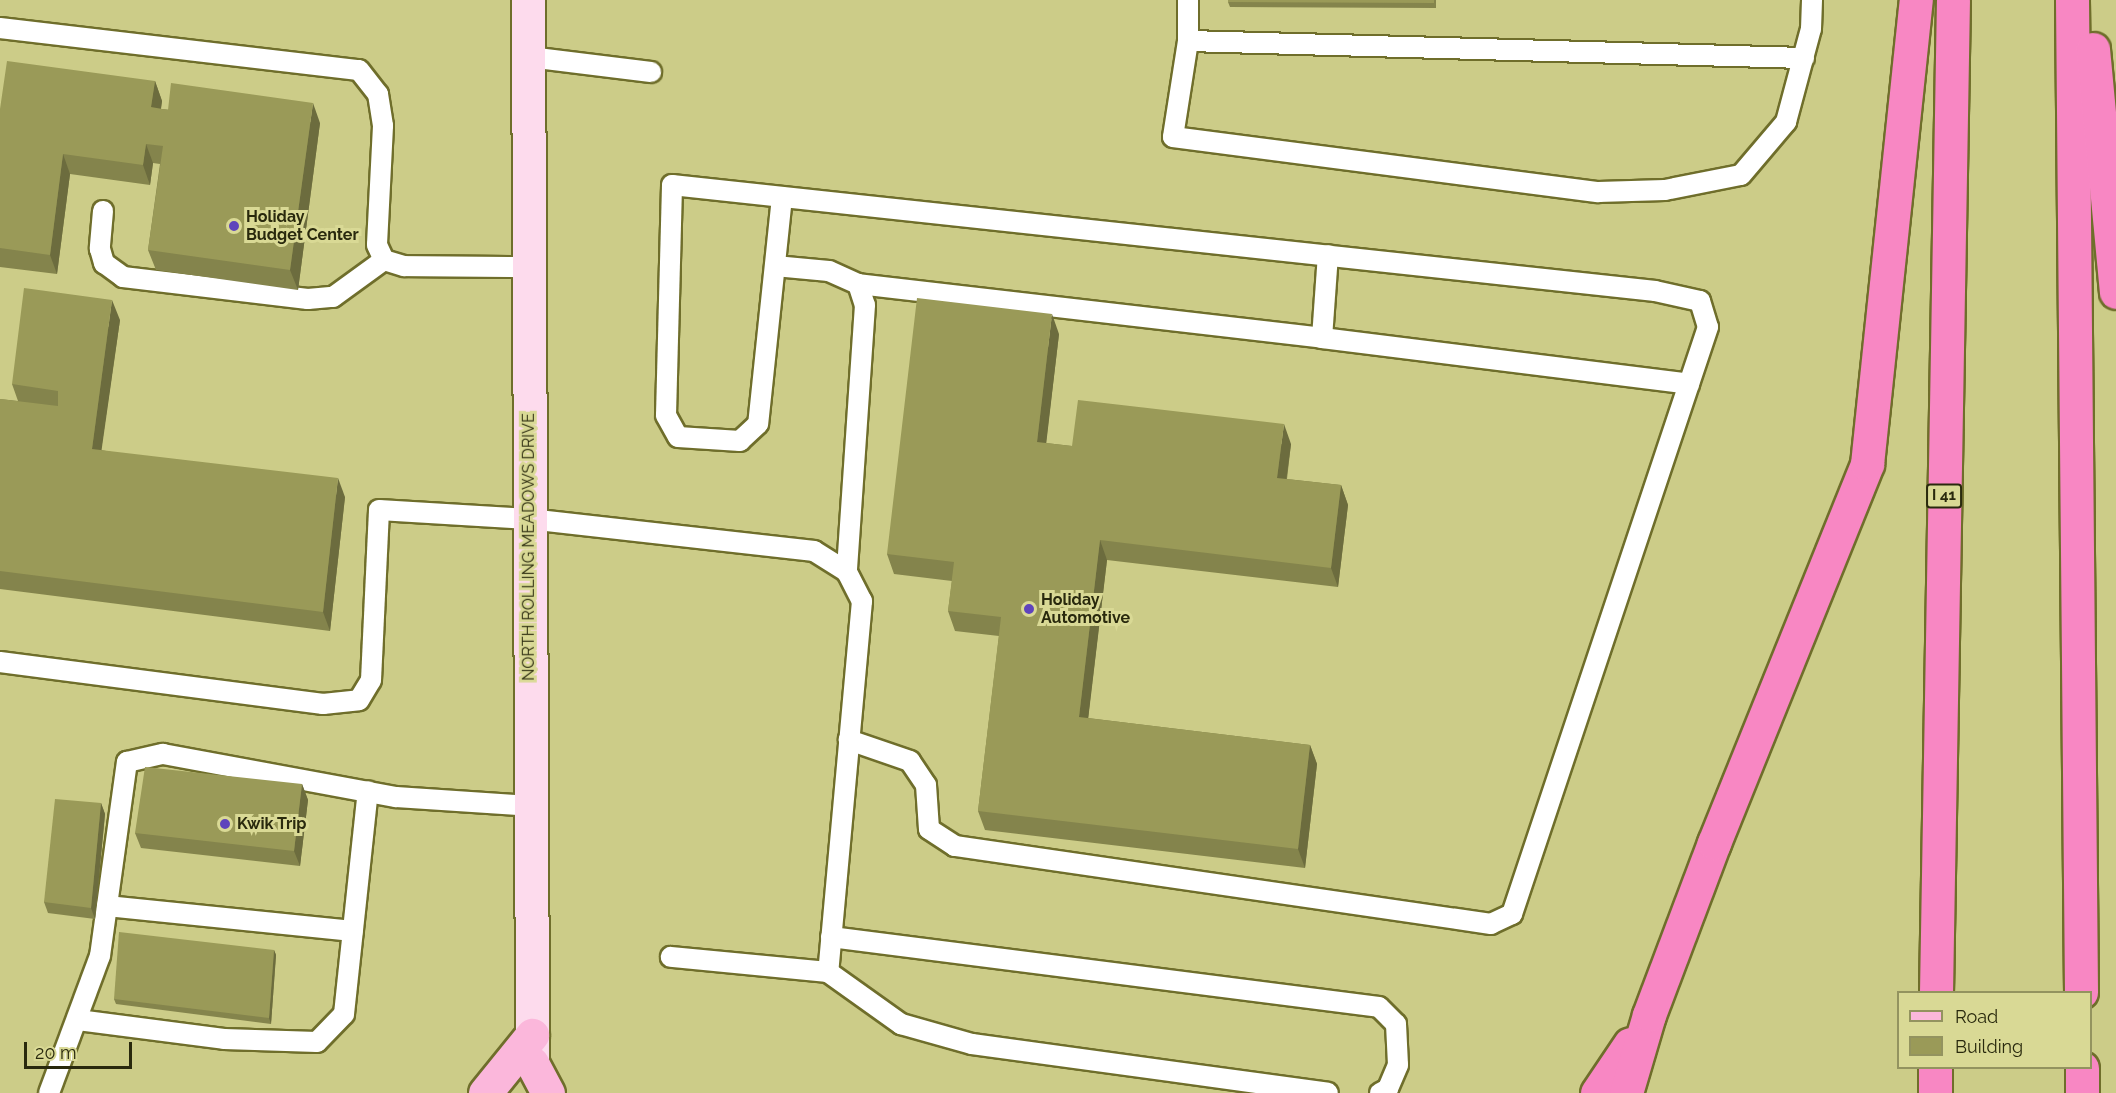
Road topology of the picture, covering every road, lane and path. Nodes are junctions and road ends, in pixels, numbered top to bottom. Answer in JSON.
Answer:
{"nodes":[{"id":1,"x":528,"y":0,"type":"edge"},
{"id":2,"x":1188,"y":0,"type":"edge"},
{"id":3,"x":1812,"y":0,"type":"edge"},
{"id":4,"x":1916,"y":0,"type":"edge"},
{"id":5,"x":1953,"y":0,"type":"edge"},
{"id":6,"x":2072,"y":0,"type":"edge"},
{"id":7,"x":2088,"y":0,"type":"edge"},
{"id":8,"x":0,"y":28,"type":"edge"},
{"id":9,"x":1188,"y":41,"type":"junction"},
{"id":10,"x":529,"y":57,"type":"junction"},
{"id":11,"x":1804,"y":58,"type":"junction"},
{"id":12,"x":651,"y":72,"type":"dead end"},
{"id":13,"x":782,"y":197,"type":"junction"},
{"id":14,"x":103,"y":211,"type":"dead end"},
{"id":15,"x":1328,"y":255,"type":"junction"},
{"id":16,"x":384,"y":260,"type":"junction"},
{"id":17,"x":775,"y":266,"type":"junction"},
{"id":18,"x":528,"y":267,"type":"junction"},
{"id":19,"x":858,"y":284,"type":"junction"},
{"id":20,"x":2116,"y":292,"type":"edge"},
{"id":21,"x":1322,"y":338,"type":"junction"},
{"id":22,"x":1689,"y":384,"type":"junction"},
{"id":23,"x":529,"y":519,"type":"junction"},
{"id":24,"x":847,"y":572,"type":"junction"},
{"id":25,"x":0,"y":662,"type":"edge"},
{"id":26,"x":849,"y":740,"type":"junction"},
{"id":27,"x":368,"y":791,"type":"junction"},
{"id":28,"x":530,"y":806,"type":"junction"},
{"id":29,"x":107,"y":906,"type":"junction"},
{"id":30,"x":353,"y":931,"type":"junction"},
{"id":31,"x":831,"y":937,"type":"junction"},
{"id":32,"x":671,"y":957,"type":"dead end"},
{"id":33,"x":828,"y":972,"type":"junction"},
{"id":34,"x":1936,"y":991,"type":"edge"},
{"id":35,"x":2081,"y":991,"type":"edge"},
{"id":36,"x":1649,"y":1015,"type":"junction"},
{"id":37,"x":78,"y":1020,"type":"junction"},
{"id":38,"x":531,"y":1064,"type":"edge"},
{"id":39,"x":1935,"y":1069,"type":"edge"},
{"id":40,"x":2082,"y":1069,"type":"edge"},
{"id":41,"x":50,"y":1093,"type":"edge"},
{"id":42,"x":485,"y":1093,"type":"edge"},
{"id":43,"x":548,"y":1093,"type":"edge"},
{"id":44,"x":1328,"y":1093,"type":"edge"},
{"id":45,"x":1380,"y":1093,"type":"edge"},
{"id":46,"x":1597,"y":1093,"type":"edge"},
{"id":47,"x":1626,"y":1093,"type":"edge"},
{"id":48,"x":1935,"y":1093,"type":"edge"},
{"id":49,"x":2082,"y":1093,"type":"edge"}],
"edges":[{"from":1,"to":10,"type":"main road","name":"NORTH ROLLING MEADOWS DRIVE"},
{"from":2,"to":9,"type":"lane"},
{"from":3,"to":11,"type":"lane"},
{"from":4,"to":36,"type":"highway"},
{"from":5,"to":34,"type":"highway","number":"I 41"},
{"from":6,"to":35,"type":"highway"},
{"from":7,"to":20,"type":"highway"},
{"from":8,"to":16,"type":"lane"},
{"from":9,"to":11,"type":"lane"},
{"from":9,"to":11,"type":"lane"},
{"from":10,"to":12,"type":"lane"},
{"from":10,"to":18,"type":"main road","name":"NORTH ROLLING MEADOWS DRIVE"},
{"from":13,"to":15,"type":"lane"},
{"from":13,"to":17,"type":"lane"},
{"from":13,"to":17,"type":"lane"},
{"from":14,"to":16,"type":"lane"},
{"from":15,"to":21,"type":"lane"},
{"from":15,"to":22,"type":"lane"},
{"from":16,"to":18,"type":"lane"},
{"from":17,"to":19,"type":"lane"},
{"from":18,"to":23,"type":"main road","name":"NORTH ROLLING MEADOWS DRIVE"},
{"from":19,"to":21,"type":"lane"},
{"from":19,"to":24,"type":"lane"},
{"from":21,"to":22,"type":"lane"},
{"from":22,"to":26,"type":"lane"},
{"from":23,"to":24,"type":"lane"},
{"from":23,"to":25,"type":"lane"},
{"from":23,"to":28,"type":"main road","name":"NORTH ROLLING MEADOWS DRIVE"},
{"from":24,"to":26,"type":"lane"},
{"from":26,"to":31,"type":"lane"},
{"from":27,"to":28,"type":"lane"},
{"from":27,"to":29,"type":"lane"},
{"from":27,"to":30,"type":"lane"},
{"from":28,"to":38,"type":"main road","name":"NORTH ROLLING MEADOWS DRIVE"},
{"from":29,"to":30,"type":"lane"},
{"from":29,"to":37,"type":"lane"},
{"from":30,"to":37,"type":"lane"},
{"from":31,"to":33,"type":"lane"},
{"from":31,"to":45,"type":"lane"},
{"from":32,"to":33,"type":"lane"},
{"from":33,"to":44,"type":"lane"},
{"from":36,"to":46,"type":"highway"},
{"from":36,"to":47,"type":"highway"},
{"from":37,"to":41,"type":"lane"},
{"from":38,"to":42,"type":"main road"},
{"from":38,"to":43,"type":"main road"},
{"from":39,"to":48,"type":"highway"},
{"from":40,"to":49,"type":"highway"}]}
